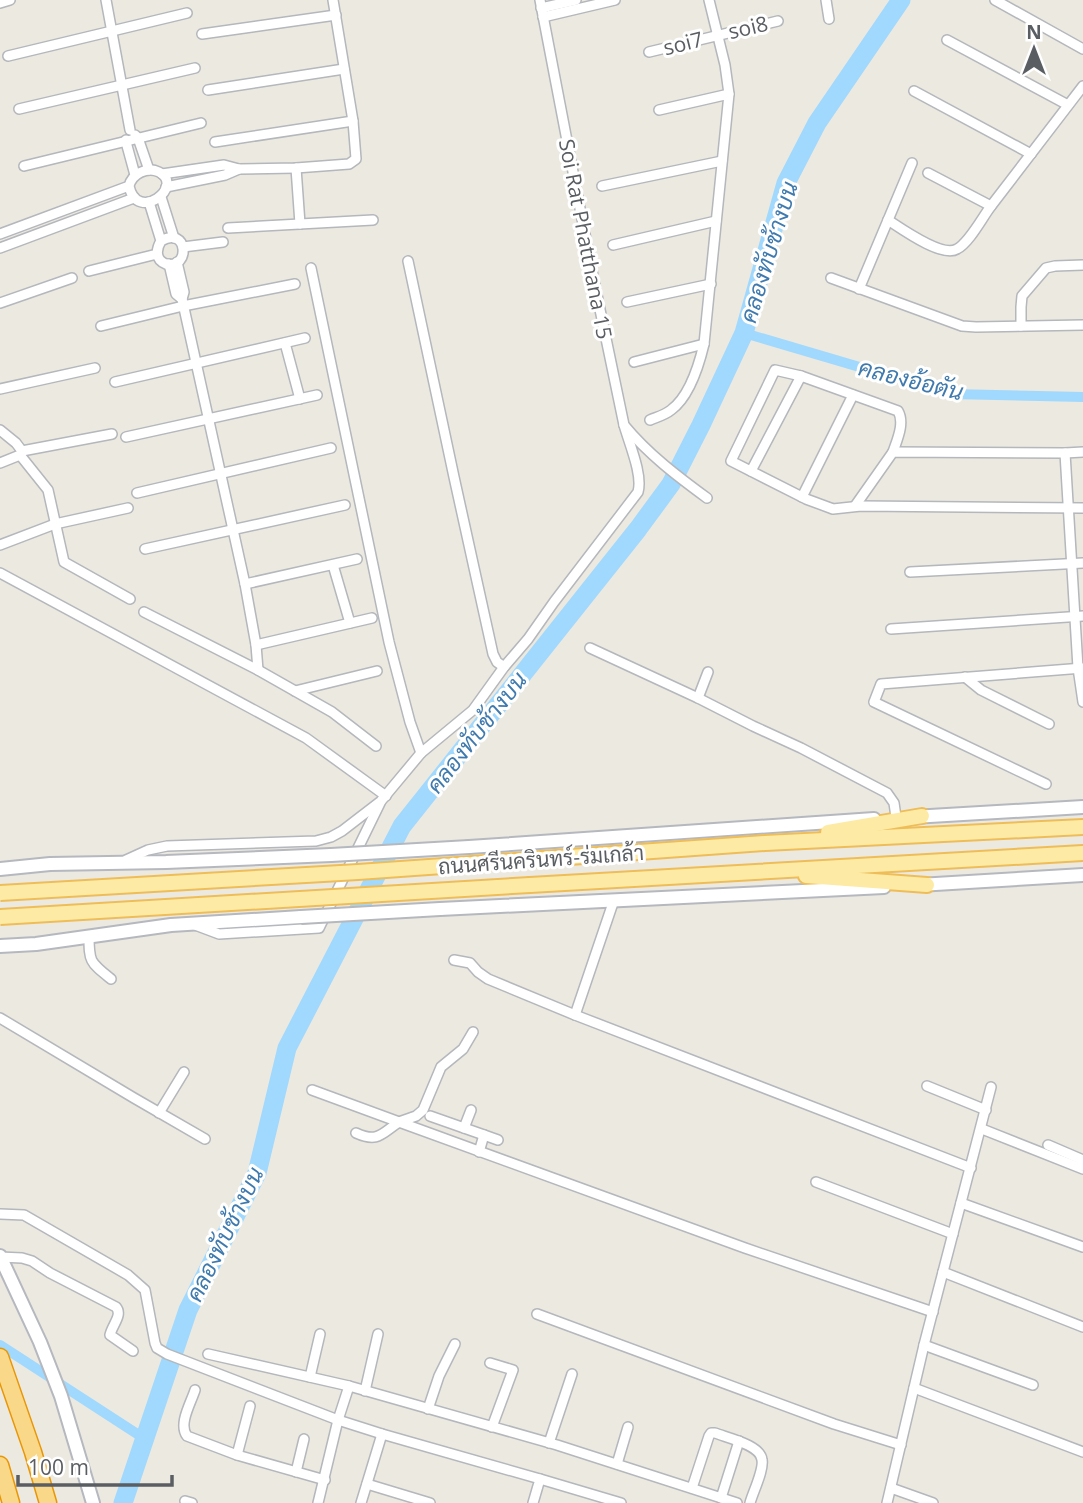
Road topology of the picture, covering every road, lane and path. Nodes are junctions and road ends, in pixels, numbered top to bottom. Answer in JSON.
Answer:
{"nodes":[{"id":1,"x":10,"y":0,"type":"edge"},
{"id":2,"x":106,"y":0,"type":"edge"},
{"id":3,"x":333,"y":0,"type":"edge"},
{"id":4,"x":576,"y":0,"type":"edge"},
{"id":5,"x":615,"y":0,"type":"edge"},
{"id":6,"x":709,"y":0,"type":"edge"},
{"id":7,"x":826,"y":0,"type":"edge"},
{"id":8,"x":995,"y":0,"type":"edge"},
{"id":9,"x":0,"y":3,"type":"edge"},
{"id":10,"x":541,"y":8,"type":"edge"},
{"id":11,"x":187,"y":13,"type":"dead end"},
{"id":12,"x":336,"y":15,"type":"junction"},
{"id":13,"x":828,"y":19,"type":"dead end"},
{"id":14,"x":778,"y":21,"type":"dead end"},
{"id":15,"x":111,"y":32,"type":"junction"},
{"id":16,"x":202,"y":34,"type":"dead end"},
{"id":17,"x":718,"y":34,"type":"junction"},
{"id":18,"x":947,"y":40,"type":"dead end"},
{"id":19,"x":1083,"y":50,"type":"edge"},
{"id":20,"x":649,"y":52,"type":"dead end"},
{"id":21,"x":8,"y":56,"type":"dead end"},
{"id":22,"x":195,"y":68,"type":"dead end"},
{"id":23,"x":344,"y":69,"type":"junction"},
{"id":24,"x":122,"y":85,"type":"junction"},
{"id":25,"x":1083,"y":86,"type":"edge"},
{"id":26,"x":208,"y":90,"type":"dead end"},
{"id":27,"x":914,"y":91,"type":"dead end"},
{"id":28,"x":729,"y":94,"type":"junction"},
{"id":29,"x":1068,"y":105,"type":"junction"},
{"id":30,"x":19,"y":109,"type":"dead end"},
{"id":31,"x":659,"y":110,"type":"dead end"},
{"id":32,"x":353,"y":121,"type":"junction"},
{"id":33,"x":201,"y":123,"type":"dead end"},
{"id":34,"x":130,"y":130,"type":"junction"},
{"id":35,"x":138,"y":138,"type":"junction"},
{"id":36,"x":125,"y":142,"type":"junction"},
{"id":37,"x":215,"y":142,"type":"dead end"},
{"id":38,"x":1031,"y":154,"type":"junction"},
{"id":39,"x":722,"y":161,"type":"junction"},
{"id":40,"x":912,"y":163,"type":"dead end"},
{"id":41,"x":24,"y":166,"type":"dead end"},
{"id":42,"x":296,"y":168,"type":"junction"},
{"id":43,"x":239,"y":169,"type":"junction"},
{"id":44,"x":149,"y":170,"type":"junction"},
{"id":45,"x":928,"y":173,"type":"dead end"},
{"id":46,"x":162,"y":174,"type":"junction"},
{"id":47,"x":135,"y":175,"type":"junction"},
{"id":48,"x":129,"y":186,"type":"junction"},
{"id":49,"x":602,"y":186,"type":"dead end"},
{"id":50,"x":166,"y":187,"type":"junction"},
{"id":51,"x":161,"y":197,"type":"junction"},
{"id":52,"x":134,"y":198,"type":"junction"},
{"id":53,"x":149,"y":202,"type":"junction"},
{"id":54,"x":991,"y":206,"type":"junction"},
{"id":55,"x":373,"y":220,"type":"dead end"},
{"id":56,"x":888,"y":220,"type":"junction"},
{"id":57,"x":716,"y":221,"type":"junction"},
{"id":58,"x":300,"y":224,"type":"junction"},
{"id":59,"x":228,"y":228,"type":"dead end"},
{"id":60,"x":0,"y":234,"type":"edge"},
{"id":61,"x":174,"y":238,"type":"junction"},
{"id":62,"x":161,"y":241,"type":"junction"},
{"id":63,"x":223,"y":242,"type":"dead end"},
{"id":64,"x":613,"y":246,"type":"dead end"},
{"id":65,"x":183,"y":247,"type":"junction"},
{"id":66,"x":0,"y":248,"type":"edge"},
{"id":67,"x":157,"y":254,"type":"junction"},
{"id":68,"x":408,"y":261,"type":"dead end"},
{"id":69,"x":173,"y":263,"type":"junction"},
{"id":70,"x":1083,"y":265,"type":"edge"},
{"id":71,"x":311,"y":268,"type":"dead end"},
{"id":72,"x":89,"y":271,"type":"dead end"},
{"id":73,"x":72,"y":278,"type":"dead end"},
{"id":74,"x":831,"y":278,"type":"dead end"},
{"id":75,"x":295,"y":284,"type":"dead end"},
{"id":76,"x":711,"y":284,"type":"junction"},
{"id":77,"x":859,"y":289,"type":"junction"},
{"id":78,"x":182,"y":302,"type":"junction"},
{"id":79,"x":628,"y":302,"type":"dead end"},
{"id":80,"x":0,"y":303,"type":"edge"},
{"id":81,"x":1083,"y":325,"type":"edge"},
{"id":82,"x":101,"y":326,"type":"dead end"},
{"id":83,"x":1021,"y":326,"type":"junction"},
{"id":84,"x":305,"y":338,"type":"dead end"},
{"id":85,"x":285,"y":343,"type":"junction"},
{"id":86,"x":704,"y":344,"type":"junction"},
{"id":87,"x":634,"y":362,"type":"dead end"},
{"id":88,"x":196,"y":363,"type":"junction"},
{"id":89,"x":95,"y":368,"type":"dead end"},
{"id":90,"x":801,"y":376,"type":"junction"},
{"id":91,"x":115,"y":382,"type":"dead end"},
{"id":92,"x":0,"y":389,"type":"edge"},
{"id":93,"x":317,"y":395,"type":"dead end"},
{"id":94,"x":853,"y":395,"type":"junction"},
{"id":95,"x":300,"y":399,"type":"junction"},
{"id":96,"x":208,"y":419,"type":"junction"},
{"id":97,"x":650,"y":420,"type":"dead end"},
{"id":98,"x":624,"y":425,"type":"junction"},
{"id":99,"x":0,"y":430,"type":"edge"},
{"id":100,"x":112,"y":434,"type":"dead end"},
{"id":101,"x":126,"y":437,"type":"dead end"},
{"id":102,"x":331,"y":448,"type":"dead end"},
{"id":103,"x":892,"y":452,"type":"junction"},
{"id":104,"x":1083,"y":452,"type":"edge"},
{"id":105,"x":21,"y":453,"type":"junction"},
{"id":106,"x":1065,"y":453,"type":"junction"},
{"id":107,"x":0,"y":463,"type":"edge"},
{"id":108,"x":751,"y":471,"type":"junction"},
{"id":109,"x":220,"y":474,"type":"junction"},
{"id":110,"x":137,"y":493,"type":"dead end"},
{"id":111,"x":802,"y":497,"type":"junction"},
{"id":112,"x":707,"y":498,"type":"dead end"},
{"id":113,"x":345,"y":505,"type":"dead end"},
{"id":114,"x":855,"y":506,"type":"junction"},
{"id":115,"x":128,"y":508,"type":"dead end"},
{"id":116,"x":1083,"y":508,"type":"edge"},
{"id":117,"x":1068,"y":509,"type":"junction"},
{"id":118,"x":55,"y":524,"type":"junction"},
{"id":119,"x":233,"y":530,"type":"junction"},
{"id":120,"x":0,"y":545,"type":"edge"},
{"id":121,"x":145,"y":549,"type":"dead end"},
{"id":122,"x":357,"y":559,"type":"dead end"},
{"id":123,"x":1072,"y":564,"type":"junction"},
{"id":124,"x":1083,"y":564,"type":"edge"},
{"id":125,"x":333,"y":565,"type":"junction"},
{"id":126,"x":910,"y":572,"type":"dead end"},
{"id":127,"x":0,"y":573,"type":"edge"},
{"id":128,"x":244,"y":584,"type":"junction"},
{"id":129,"x":130,"y":599,"type":"dead end"},
{"id":130,"x":144,"y":612,"type":"dead end"},
{"id":131,"x":1079,"y":616,"type":"edge"},
{"id":132,"x":372,"y":618,"type":"dead end"},
{"id":133,"x":350,"y":623,"type":"junction"},
{"id":134,"x":891,"y":629,"type":"dead end"},
{"id":135,"x":256,"y":645,"type":"junction"},
{"id":136,"x":590,"y":648,"type":"dead end"},
{"id":137,"x":504,"y":667,"type":"junction"},
{"id":138,"x":1080,"y":668,"type":"edge"},
{"id":139,"x":258,"y":670,"type":"junction"},
{"id":140,"x":377,"y":671,"type":"dead end"},
{"id":141,"x":708,"y":672,"type":"dead end"},
{"id":142,"x":965,"y":677,"type":"junction"},
{"id":143,"x":295,"y":691,"type":"junction"},
{"id":144,"x":698,"y":698,"type":"junction"},
{"id":145,"x":1083,"y":702,"type":"edge"},
{"id":146,"x":1049,"y":724,"type":"dead end"},
{"id":147,"x":376,"y":746,"type":"dead end"},
{"id":148,"x":421,"y":753,"type":"junction"},
{"id":149,"x":1046,"y":784,"type":"dead end"},
{"id":150,"x":384,"y":799,"type":"junction"},
{"id":151,"x":1083,"y":807,"type":"edge"},
{"id":152,"x":922,"y":816,"type":"junction"},
{"id":153,"x":896,"y":817,"type":"junction"},
{"id":154,"x":1083,"y":827,"type":"edge"},
{"id":155,"x":765,"y":843,"type":"junction"},
{"id":156,"x":167,"y":846,"type":"junction"},
{"id":157,"x":1083,"y":853,"type":"edge"},
{"id":158,"x":0,"y":861,"type":"edge"},
{"id":159,"x":166,"y":862,"type":"junction"},
{"id":160,"x":120,"y":863,"type":"junction"},
{"id":161,"x":50,"y":864,"type":"junction"},
{"id":162,"x":0,"y":869,"type":"edge"},
{"id":163,"x":747,"y":872,"type":"junction"},
{"id":164,"x":1083,"y":875,"type":"edge"},
{"id":165,"x":927,"y":885,"type":"junction"},
{"id":166,"x":0,"y":893,"type":"edge"},
{"id":167,"x":614,"y":900,"type":"junction"},
{"id":168,"x":0,"y":917,"type":"edge"},
{"id":169,"x":190,"y":923,"type":"junction"},
{"id":170,"x":89,"y":936,"type":"junction"},
{"id":171,"x":0,"y":946,"type":"edge"},
{"id":172,"x":454,"y":960,"type":"dead end"},
{"id":173,"x":111,"y":979,"type":"dead end"},
{"id":174,"x":575,"y":1015,"type":"junction"},
{"id":175,"x":0,"y":1018,"type":"edge"},
{"id":176,"x":473,"y":1032,"type":"dead end"},
{"id":177,"x":184,"y":1072,"type":"dead end"},
{"id":178,"x":927,"y":1086,"type":"dead end"},
{"id":179,"x":991,"y":1087,"type":"dead end"},
{"id":180,"x":312,"y":1090,"type":"dead end"},
{"id":181,"x":471,"y":1110,"type":"dead end"},
{"id":182,"x":986,"y":1110,"type":"junction"},
{"id":183,"x":159,"y":1113,"type":"junction"},
{"id":184,"x":430,"y":1116,"type":"dead end"},
{"id":185,"x":399,"y":1122,"type":"junction"},
{"id":186,"x":464,"y":1128,"type":"junction"},
{"id":187,"x":982,"y":1129,"type":"junction"},
{"id":188,"x":356,"y":1133,"type":"dead end"},
{"id":189,"x":484,"y":1135,"type":"junction"},
{"id":190,"x":205,"y":1139,"type":"dead end"},
{"id":191,"x":498,"y":1140,"type":"dead end"},
{"id":192,"x":1048,"y":1145,"type":"dead end"},
{"id":193,"x":479,"y":1152,"type":"junction"},
{"id":194,"x":1060,"y":1155,"type":"junction"},
{"id":195,"x":1083,"y":1160,"type":"edge"},
{"id":196,"x":971,"y":1168,"type":"junction"},
{"id":197,"x":1083,"y":1169,"type":"edge"},
{"id":198,"x":816,"y":1182,"type":"dead end"},
{"id":199,"x":961,"y":1203,"type":"junction"},
{"id":200,"x":0,"y":1214,"type":"edge"},
{"id":201,"x":953,"y":1234,"type":"junction"},
{"id":202,"x":1083,"y":1247,"type":"edge"},
{"id":203,"x":0,"y":1256,"type":"edge"},
{"id":204,"x":943,"y":1272,"type":"junction"},
{"id":205,"x":933,"y":1312,"type":"junction"},
{"id":206,"x":537,"y":1314,"type":"dead end"},
{"id":207,"x":1083,"y":1327,"type":"edge"},
{"id":208,"x":320,"y":1334,"type":"dead end"},
{"id":209,"x":378,"y":1334,"type":"dead end"},
{"id":210,"x":455,"y":1344,"type":"dead end"},
{"id":211,"x":924,"y":1345,"type":"junction"},
{"id":212,"x":133,"y":1351,"type":"dead end"},
{"id":213,"x":208,"y":1354,"type":"dead end"},
{"id":214,"x":0,"y":1357,"type":"edge"},
{"id":215,"x":490,"y":1363,"type":"dead end"},
{"id":216,"x":572,"y":1374,"type":"dead end"},
{"id":217,"x":310,"y":1377,"type":"junction"},
{"id":218,"x":1033,"y":1385,"type":"dead end"},
{"id":219,"x":349,"y":1386,"type":"junction"},
{"id":220,"x":914,"y":1388,"type":"junction"},
{"id":221,"x":195,"y":1390,"type":"dead end"},
{"id":222,"x":365,"y":1391,"type":"junction"},
{"id":223,"x":250,"y":1406,"type":"dead end"},
{"id":224,"x":428,"y":1409,"type":"junction"},
{"id":225,"x":338,"y":1420,"type":"junction"},
{"id":226,"x":492,"y":1427,"type":"junction"},
{"id":227,"x":628,"y":1427,"type":"dead end"},
{"id":228,"x":382,"y":1434,"type":"junction"},
{"id":229,"x":304,"y":1439,"type":"dead end"},
{"id":230,"x":739,"y":1441,"type":"junction"},
{"id":231,"x":549,"y":1443,"type":"junction"},
{"id":232,"x":901,"y":1445,"type":"junction"},
{"id":233,"x":1083,"y":1452,"type":"edge"},
{"id":234,"x":237,"y":1455,"type":"junction"},
{"id":235,"x":617,"y":1464,"type":"junction"},
{"id":236,"x":0,"y":1465,"type":"edge"},
{"id":237,"x":296,"y":1472,"type":"junction"},
{"id":238,"x":540,"y":1479,"type":"junction"},
{"id":239,"x":325,"y":1480,"type":"junction"},
{"id":240,"x":367,"y":1484,"type":"junction"},
{"id":241,"x":692,"y":1488,"type":"junction"},
{"id":242,"x":891,"y":1488,"type":"junction"},
{"id":243,"x":721,"y":1498,"type":"junction"},
{"id":244,"x":425,"y":1502,"type":"edge"},
{"id":245,"x":11,"y":1503,"type":"edge"},
{"id":246,"x":48,"y":1503,"type":"edge"},
{"id":247,"x":93,"y":1503,"type":"edge"},
{"id":248,"x":318,"y":1503,"type":"edge"},
{"id":249,"x":360,"y":1503,"type":"edge"},
{"id":250,"x":533,"y":1503,"type":"edge"},
{"id":251,"x":621,"y":1503,"type":"edge"},
{"id":252,"x":737,"y":1503,"type":"edge"},
{"id":253,"x":750,"y":1503,"type":"edge"},
{"id":254,"x":887,"y":1503,"type":"edge"},
{"id":255,"x":933,"y":1503,"type":"edge"}],
"edges":[{"from":1,"to":9,"type":"street"},
{"from":2,"to":15,"type":"street"},
{"from":3,"to":12,"type":"street"},
{"from":4,"to":10,"type":"street"},
{"from":5,"to":10,"type":"street"},
{"from":6,"to":17,"type":"street"},
{"from":7,"to":13,"type":"street"},
{"from":8,"to":19,"type":"street"},
{"from":10,"to":98,"type":"street","name":"Soi Rat Phatthana 15"},
{"from":11,"to":15,"type":"street"},
{"from":12,"to":16,"type":"street"},
{"from":12,"to":23,"type":"street"},
{"from":14,"to":17,"type":"street","name":"soi8"},
{"from":15,"to":21,"type":"street"},
{"from":15,"to":24,"type":"street"},
{"from":17,"to":20,"type":"street","name":"soi7"},
{"from":17,"to":28,"type":"street"},
{"from":18,"to":29,"type":"street"},
{"from":22,"to":24,"type":"street"},
{"from":23,"to":26,"type":"street"},
{"from":23,"to":32,"type":"street"},
{"from":24,"to":30,"type":"street"},
{"from":24,"to":34,"type":"street"},
{"from":25,"to":29,"type":"street"},
{"from":27,"to":38,"type":"street"},
{"from":28,"to":31,"type":"street"},
{"from":28,"to":39,"type":"street"},
{"from":29,"to":38,"type":"street"},
{"from":32,"to":37,"type":"street"},
{"from":32,"to":42,"type":"street"},
{"from":33,"to":35,"type":"street"},
{"from":34,"to":35,"type":"street"},
{"from":34,"to":36,"type":"street"},
{"from":35,"to":36,"type":"street"},
{"from":35,"to":44,"type":"street"},
{"from":36,"to":41,"type":"street"},
{"from":36,"to":47,"type":"street"},
{"from":38,"to":54,"type":"street"},
{"from":39,"to":49,"type":"street"},
{"from":39,"to":57,"type":"street"},
{"from":40,"to":56,"type":"street"},
{"from":42,"to":43,"type":"street"},
{"from":42,"to":58,"type":"street"},
{"from":43,"to":46,"type":"street"},
{"from":43,"to":50,"type":"street"},
{"from":44,"to":46,"type":"street"},
{"from":44,"to":47,"type":"street"},
{"from":45,"to":54,"type":"street"},
{"from":46,"to":50,"type":"street"},
{"from":47,"to":48,"type":"street"},
{"from":48,"to":52,"type":"street"},
{"from":48,"to":60,"type":"street"},
{"from":50,"to":51,"type":"street"},
{"from":51,"to":53,"type":"street"},
{"from":51,"to":61,"type":"street"},
{"from":52,"to":53,"type":"street"},
{"from":52,"to":66,"type":"street"},
{"from":53,"to":62,"type":"street"},
{"from":54,"to":56,"type":"street"},
{"from":55,"to":58,"type":"street"},
{"from":56,"to":77,"type":"street"},
{"from":57,"to":64,"type":"street"},
{"from":57,"to":76,"type":"street"},
{"from":58,"to":59,"type":"street"},
{"from":61,"to":62,"type":"street"},
{"from":61,"to":65,"type":"street"},
{"from":62,"to":67,"type":"street"},
{"from":63,"to":65,"type":"street"},
{"from":65,"to":69,"type":"street"},
{"from":67,"to":69,"type":"street"},
{"from":67,"to":72,"type":"street"},
{"from":68,"to":137,"type":"street"},
{"from":69,"to":78,"type":"street"},
{"from":70,"to":83,"type":"street"},
{"from":71,"to":148,"type":"street"},
{"from":73,"to":80,"type":"street"},
{"from":74,"to":77,"type":"street"},
{"from":75,"to":78,"type":"street"},
{"from":76,"to":79,"type":"street"},
{"from":76,"to":86,"type":"street"},
{"from":77,"to":83,"type":"street"},
{"from":78,"to":82,"type":"street"},
{"from":78,"to":88,"type":"street"},
{"from":81,"to":83,"type":"street"},
{"from":84,"to":85,"type":"street"},
{"from":85,"to":88,"type":"street"},
{"from":85,"to":95,"type":"street"},
{"from":86,"to":87,"type":"street"},
{"from":86,"to":97,"type":"street"},
{"from":88,"to":91,"type":"street"},
{"from":88,"to":96,"type":"street"},
{"from":89,"to":92,"type":"street"},
{"from":90,"to":94,"type":"street"},
{"from":90,"to":108,"type":"street"},
{"from":90,"to":108,"type":"street"},
{"from":93,"to":95,"type":"street"},
{"from":94,"to":103,"type":"street"},
{"from":94,"to":111,"type":"street"},
{"from":95,"to":96,"type":"street"},
{"from":96,"to":101,"type":"street"},
{"from":96,"to":109,"type":"street"},
{"from":98,"to":112,"type":"street"},
{"from":98,"to":137,"type":"street","name":"Soi Rat Phatthana 15"},
{"from":99,"to":105,"type":"street"},
{"from":100,"to":105,"type":"street"},
{"from":102,"to":109,"type":"street"},
{"from":103,"to":106,"type":"street"},
{"from":103,"to":114,"type":"street"},
{"from":104,"to":106,"type":"street"},
{"from":105,"to":107,"type":"street"},
{"from":105,"to":118,"type":"street"},
{"from":106,"to":117,"type":"street"},
{"from":108,"to":111,"type":"street"},
{"from":109,"to":110,"type":"street"},
{"from":109,"to":119,"type":"street"},
{"from":111,"to":114,"type":"street"},
{"from":113,"to":119,"type":"street"},
{"from":114,"to":117,"type":"street"},
{"from":115,"to":118,"type":"street"},
{"from":116,"to":117,"type":"street"},
{"from":117,"to":123,"type":"street"},
{"from":118,"to":120,"type":"street"},
{"from":118,"to":129,"type":"street"},
{"from":119,"to":121,"type":"street"},
{"from":119,"to":128,"type":"street"},
{"from":122,"to":125,"type":"street"},
{"from":123,"to":124,"type":"street"},
{"from":123,"to":126,"type":"street"},
{"from":123,"to":131,"type":"street"},
{"from":125,"to":128,"type":"street"},
{"from":125,"to":133,"type":"street"},
{"from":127,"to":150,"type":"street"},
{"from":128,"to":135,"type":"street"},
{"from":130,"to":139,"type":"street"},
{"from":131,"to":134,"type":"street"},
{"from":131,"to":138,"type":"street"},
{"from":132,"to":133,"type":"street"},
{"from":133,"to":135,"type":"street"},
{"from":135,"to":139,"type":"street"},
{"from":136,"to":144,"type":"street"},
{"from":137,"to":148,"type":"street","name":"Soi Rat Phatthana 15"},
{"from":138,"to":142,"type":"street"},
{"from":138,"to":145,"type":"street"},
{"from":139,"to":143,"type":"street"},
{"from":140,"to":143,"type":"street"},
{"from":141,"to":144,"type":"street"},
{"from":142,"to":146,"type":"street"},
{"from":142,"to":149,"type":"street"},
{"from":143,"to":147,"type":"street"},
{"from":144,"to":153,"type":"street"},
{"from":148,"to":150,"type":"street","name":"Soi Rat Phatthana 15"},
{"from":150,"to":156,"type":"street"},
{"from":150,"to":169,"type":"street"},
{"from":151,"to":152,"type":"main road","name":"ถนนศรีนครินทร์-ร่มเกล้า"},
{"from":152,"to":153,"type":"main road","name":"ถนนศรีนครินทร์-ร่มเกล้า"},
{"from":152,"to":155,"type":"main road"},
{"from":153,"to":159,"type":"main road","name":"ถนนศรีนครินทร์-ร่มเกล้า","bridge":true},
{"from":154,"to":155,"type":"main road","name":"ถนนศรีนครินทร์-ร่มเกล้า"},
{"from":155,"to":166,"type":"main road","name":"ถนนศรีนครินทร์-ร่มเกล้า","bridge":true},
{"from":156,"to":159,"type":"street"},
{"from":156,"to":160,"type":"street"},
{"from":157,"to":163,"type":"main road","name":"ถนนศรีนครินทร์-ร่มเกล้า"},
{"from":158,"to":161,"type":"main road"},
{"from":159,"to":160,"type":"main road","name":"ถนนศรีนครินทร์-ร่มเกล้า"},
{"from":160,"to":161,"type":"main road","name":"ถนนศรีนครินทร์-ร่มเกล้า"},
{"from":161,"to":162,"type":"main road"},
{"from":163,"to":165,"type":"main road"},
{"from":163,"to":168,"type":"main road","name":"ถนนศรีนครินทร์-ร่มเกล้า","bridge":true},
{"from":164,"to":165,"type":"main road","name":"ถนนศรีนครินทร์-ร่มเกล้า"},
{"from":165,"to":167,"type":"main road","name":"ถนนศรีนครินทร์-ร่มเกล้า"},
{"from":167,"to":169,"type":"main road","name":"ถนนศรีนครินทร์-ร่มเกล้า","bridge":true},
{"from":167,"to":174,"type":"street"},
{"from":169,"to":170,"type":"main road","name":"ถนนศรีนครินทร์-ร่มเกล้า"},
{"from":170,"to":171,"type":"main road","name":"ถนนศรีนครินทร์-ร่มเกล้า"},
{"from":170,"to":173,"type":"street"},
{"from":172,"to":174,"type":"street"},
{"from":174,"to":196,"type":"street"},
{"from":175,"to":183,"type":"street"},
{"from":176,"to":185,"type":"street"},
{"from":177,"to":183,"type":"street"},
{"from":178,"to":182,"type":"street"},
{"from":179,"to":182,"type":"street"},
{"from":180,"to":185,"type":"street"},
{"from":181,"to":186,"type":"street"},
{"from":182,"to":187,"type":"street"},
{"from":183,"to":190,"type":"street"},
{"from":184,"to":186,"type":"street"},
{"from":185,"to":188,"type":"street"},
{"from":185,"to":193,"type":"street"},
{"from":186,"to":189,"type":"street"},
{"from":187,"to":194,"type":"street"},
{"from":187,"to":196,"type":"street"},
{"from":189,"to":191,"type":"street"},
{"from":189,"to":193,"type":"street"},
{"from":192,"to":194,"type":"street"},
{"from":193,"to":205,"type":"street"},
{"from":194,"to":195,"type":"street"},
{"from":194,"to":197,"type":"street"},
{"from":196,"to":199,"type":"street"},
{"from":198,"to":201,"type":"street"},
{"from":199,"to":201,"type":"street"},
{"from":199,"to":202,"type":"street"},
{"from":200,"to":225,"type":"street"},
{"from":201,"to":204,"type":"street"},
{"from":203,"to":212,"type":"street"},
{"from":203,"to":247,"type":"main road"},
{"from":204,"to":205,"type":"street"},
{"from":204,"to":207,"type":"street"},
{"from":205,"to":211,"type":"street"},
{"from":206,"to":232,"type":"street"},
{"from":208,"to":217,"type":"street"},
{"from":209,"to":222,"type":"street"},
{"from":210,"to":224,"type":"street"},
{"from":211,"to":218,"type":"street"},
{"from":211,"to":220,"type":"street"},
{"from":213,"to":217,"type":"street"},
{"from":214,"to":246,"type":"highway"},
{"from":215,"to":226,"type":"street"},
{"from":216,"to":231,"type":"street"},
{"from":217,"to":219,"type":"street"},
{"from":219,"to":222,"type":"street"},
{"from":219,"to":225,"type":"street"},
{"from":220,"to":232,"type":"street"},
{"from":220,"to":233,"type":"street"},
{"from":221,"to":234,"type":"street"},
{"from":222,"to":224,"type":"street"},
{"from":223,"to":234,"type":"street"},
{"from":224,"to":226,"type":"street"},
{"from":225,"to":228,"type":"street"},
{"from":225,"to":239,"type":"street"},
{"from":226,"to":231,"type":"street"},
{"from":227,"to":235,"type":"street"},
{"from":228,"to":238,"type":"street"},
{"from":228,"to":240,"type":"street"},
{"from":229,"to":237,"type":"street"},
{"from":230,"to":241,"type":"street"},
{"from":230,"to":243,"type":"street"},
{"from":230,"to":253,"type":"street"},
{"from":231,"to":235,"type":"street"},
{"from":232,"to":242,"type":"street"},
{"from":234,"to":237,"type":"street"},
{"from":235,"to":241,"type":"street"},
{"from":236,"to":245,"type":"highway"},
{"from":237,"to":239,"type":"street"},
{"from":238,"to":250,"type":"street"},
{"from":238,"to":251,"type":"street"},
{"from":239,"to":248,"type":"street"},
{"from":240,"to":244,"type":"street"},
{"from":240,"to":249,"type":"street"},
{"from":241,"to":243,"type":"street"},
{"from":242,"to":254,"type":"street"},
{"from":242,"to":255,"type":"street"},
{"from":243,"to":252,"type":"street"}]}
